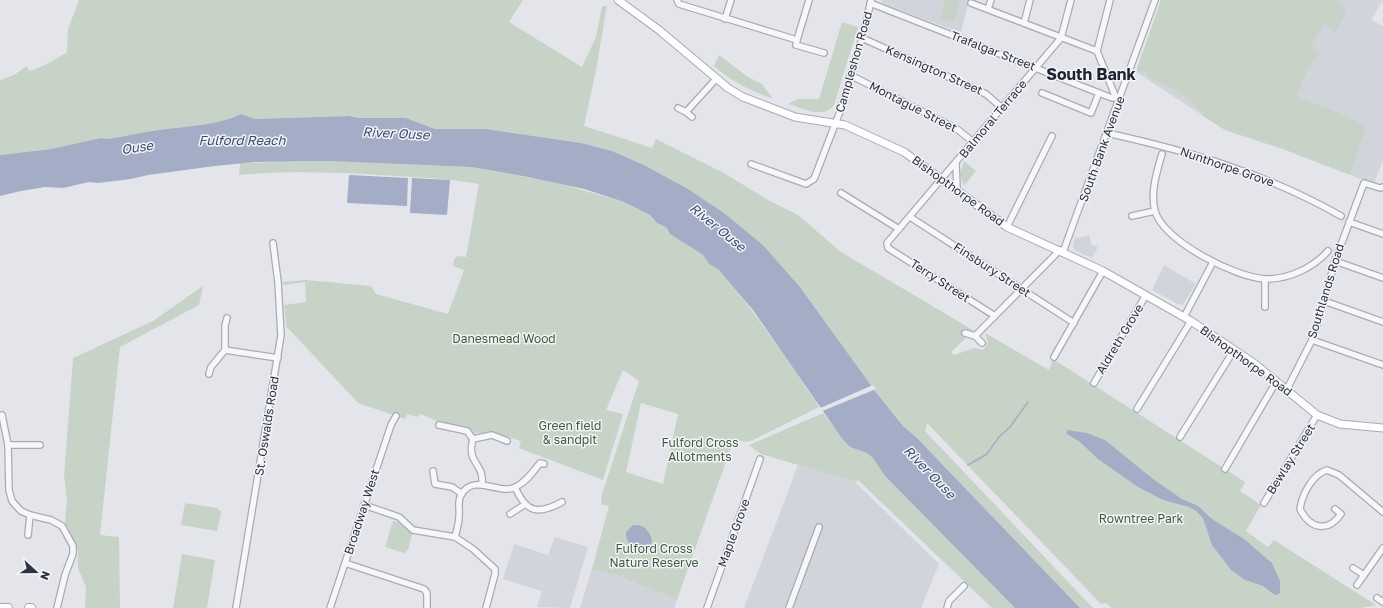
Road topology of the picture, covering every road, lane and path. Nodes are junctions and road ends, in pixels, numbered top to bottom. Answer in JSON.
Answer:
{"nodes":[{"id":1,"x":618,"y":0,"type":"edge"},
{"id":2,"x":677,"y":0,"type":"edge"},
{"id":3,"x":731,"y":0,"type":"edge"},
{"id":4,"x":809,"y":0,"type":"edge"},
{"id":5,"x":991,"y":0,"type":"edge"},
{"id":6,"x":1030,"y":0,"type":"edge"},
{"id":7,"x":1071,"y":0,"type":"edge"},
{"id":8,"x":1110,"y":0,"type":"edge"},
{"id":9,"x":1155,"y":0,"type":"edge"},
{"id":10,"x":870,"y":2,"type":"edge"},
{"id":11,"x":971,"y":3,"type":"dead end"},
{"id":12,"x":988,"y":9,"type":"junction"},
{"id":13,"x":725,"y":19,"type":"junction"},
{"id":14,"x":1024,"y":23,"type":"junction"},
{"id":15,"x":862,"y":38,"type":"junction"},
{"id":16,"x":1061,"y":38,"type":"junction"},
{"id":17,"x":797,"y":40,"type":"junction"},
{"id":18,"x":1097,"y":52,"type":"junction"},
{"id":19,"x":824,"y":53,"type":"dead end"},
{"id":20,"x":1036,"y":68,"type":"junction"},
{"id":21,"x":850,"y":75,"type":"junction"},
{"id":22,"x":716,"y":79,"type":"junction"},
{"id":23,"x":1042,"y":93,"type":"dead end"},
{"id":24,"x":1099,"y":93,"type":"junction"},
{"id":25,"x":1116,"y":97,"type":"junction"},
{"id":26,"x":1118,"y":103,"type":"junction"},
{"id":27,"x":678,"y":108,"type":"dead end"},
{"id":28,"x":1002,"y":108,"type":"junction"},
{"id":29,"x":686,"y":112,"type":"junction"},
{"id":30,"x":692,"y":117,"type":"dead end"},
{"id":31,"x":836,"y":123,"type":"junction"},
{"id":32,"x":1107,"y":133,"type":"junction"},
{"id":33,"x":1052,"y":136,"type":"dead end"},
{"id":34,"x":973,"y":142,"type":"junction"},
{"id":35,"x":1162,"y":154,"type":"dead end"},
{"id":36,"x":956,"y":163,"type":"junction"},
{"id":37,"x":751,"y":164,"type":"dead end"},
{"id":38,"x":942,"y":179,"type":"junction"},
{"id":39,"x":1383,"y":187,"type":"edge"},
{"id":40,"x":957,"y":189,"type":"junction"},
{"id":41,"x":841,"y":193,"type":"dead end"},
{"id":42,"x":1155,"y":211,"type":"junction"},
{"id":43,"x":1132,"y":216,"type":"dead end"},
{"id":44,"x":1341,"y":216,"type":"dead end"},
{"id":45,"x":910,"y":217,"type":"junction"},
{"id":46,"x":1349,"y":222,"type":"junction"},
{"id":47,"x":1007,"y":227,"type":"junction"},
{"id":48,"x":899,"y":229,"type":"junction"},
{"id":49,"x":1383,"y":234,"type":"edge"},
{"id":50,"x":273,"y":243,"type":"dead end"},
{"id":51,"x":887,"y":244,"type":"joint"},
{"id":52,"x":1061,"y":251,"type":"junction"},
{"id":53,"x":1328,"y":251,"type":"dead end"},
{"id":54,"x":1335,"y":261,"type":"junction"},
{"id":55,"x":1213,"y":262,"type":"junction"},
{"id":56,"x":1103,"y":271,"type":"junction"},
{"id":57,"x":1383,"y":278,"type":"edge"},
{"id":58,"x":1265,"y":279,"type":"junction"},
{"id":59,"x":1022,"y":289,"type":"junction"},
{"id":60,"x":1146,"y":295,"type":"junction"},
{"id":61,"x":1324,"y":301,"type":"junction"},
{"id":62,"x":1265,"y":307,"type":"dead end"},
{"id":63,"x":995,"y":316,"type":"junction"},
{"id":64,"x":1184,"y":317,"type":"junction"},
{"id":65,"x":227,"y":318,"type":"dead end"},
{"id":66,"x":1191,"y":321,"type":"junction"},
{"id":67,"x":1383,"y":322,"type":"edge"},
{"id":68,"x":1074,"y":323,"type":"junction"},
{"id":69,"x":965,"y":333,"type":"dead end"},
{"id":70,"x":975,"y":336,"type":"junction"},
{"id":71,"x":1312,"y":340,"type":"junction"},
{"id":72,"x":982,"y":343,"type":"dead end"},
{"id":73,"x":225,"y":350,"type":"junction"},
{"id":74,"x":1234,"y":350,"type":"junction"},
{"id":75,"x":278,"y":358,"type":"junction"},
{"id":76,"x":1054,"y":358,"type":"dead end"},
{"id":77,"x":1383,"y":365,"type":"edge"},
{"id":78,"x":209,"y":374,"type":"dead end"},
{"id":79,"x":1276,"y":382,"type":"junction"},
{"id":80,"x":1094,"y":383,"type":"dead end"},
{"id":81,"x":1286,"y":391,"type":"junction"},
{"id":82,"x":1137,"y":409,"type":"dead end"},
{"id":83,"x":2,"y":415,"type":"dead end"},
{"id":84,"x":1317,"y":415,"type":"junction"},
{"id":85,"x":396,"y":416,"type":"dead end"},
{"id":86,"x":439,"y":425,"type":"dead end"},
{"id":87,"x":1383,"y":428,"type":"edge"},
{"id":88,"x":1180,"y":437,"type":"dead end"},
{"id":89,"x":474,"y":439,"type":"junction"},
{"id":90,"x":507,"y":441,"type":"dead end"},
{"id":91,"x":8,"y":445,"type":"junction"},
{"id":92,"x":40,"y":445,"type":"dead end"},
{"id":93,"x":760,"y":459,"type":"dead end"},
{"id":94,"x":544,"y":464,"type":"dead end"},
{"id":95,"x":1225,"y":469,"type":"dead end"},
{"id":96,"x":433,"y":471,"type":"dead end"},
{"id":97,"x":482,"y":483,"type":"junction"},
{"id":98,"x":515,"y":487,"type":"junction"},
{"id":99,"x":462,"y":494,"type":"junction"},
{"id":100,"x":562,"y":502,"type":"dead end"},
{"id":101,"x":1264,"y":503,"type":"dead end"},
{"id":102,"x":364,"y":505,"type":"junction"},
{"id":103,"x":524,"y":505,"type":"junction"},
{"id":104,"x":1335,"y":509,"type":"dead end"},
{"id":105,"x":1383,"y":512,"type":"edge"},
{"id":106,"x":510,"y":514,"type":"dead end"},
{"id":107,"x":30,"y":515,"type":"junction"},
{"id":108,"x":819,"y":527,"type":"dead end"},
{"id":109,"x":28,"y":535,"type":"dead end"},
{"id":110,"x":455,"y":537,"type":"junction"},
{"id":111,"x":1383,"y":548,"type":"edge"},
{"id":112,"x":345,"y":562,"type":"junction"},
{"id":113,"x":1353,"y":568,"type":"dead end"},
{"id":114,"x":1364,"y":576,"type":"junction"},
{"id":115,"x":1357,"y":585,"type":"dead end"},
{"id":116,"x":964,"y":586,"type":"dead end"},
{"id":117,"x":1377,"y":598,"type":"dead end"},
{"id":118,"x":1383,"y":602,"type":"edge"},
{"id":119,"x":0,"y":608,"type":"edge"},
{"id":120,"x":8,"y":608,"type":"edge"},
{"id":121,"x":57,"y":608,"type":"edge"},
{"id":122,"x":236,"y":608,"type":"edge"},
{"id":123,"x":330,"y":608,"type":"edge"},
{"id":124,"x":427,"y":608,"type":"edge"},
{"id":125,"x":486,"y":608,"type":"edge"},
{"id":126,"x":707,"y":608,"type":"edge"},
{"id":127,"x":788,"y":608,"type":"edge"},
{"id":128,"x":947,"y":608,"type":"edge"}],
"edges":[{"from":1,"to":22,"type":"street","name":"Bishopthorpe Road"},
{"from":2,"to":13,"type":"street"},
{"from":3,"to":13,"type":"street"},
{"from":4,"to":17,"type":"street"},
{"from":5,"to":12,"type":"street"},
{"from":6,"to":14,"type":"street"},
{"from":7,"to":16,"type":"street"},
{"from":8,"to":18,"type":"street"},
{"from":9,"to":26,"type":"street","name":"South Bank Avenue"},
{"from":10,"to":15,"type":"street","name":"Campleshon Road"},
{"from":10,"to":20,"type":"street","name":"Trafalgar Street"},
{"from":11,"to":12,"type":"street"},
{"from":12,"to":14,"type":"street"},
{"from":13,"to":17,"type":"street"},
{"from":14,"to":16,"type":"street"},
{"from":15,"to":21,"type":"street","name":"Campleshon Road"},
{"from":15,"to":28,"type":"street","name":"Kensington Street"},
{"from":16,"to":18,"type":"street"},
{"from":16,"to":20,"type":"street","name":"Balmoral Terrace"},
{"from":17,"to":19,"type":"street"},
{"from":18,"to":25,"type":"street"},
{"from":20,"to":24,"type":"street","name":"Trafalgar Street"},
{"from":20,"to":28,"type":"street","name":"Balmoral Terrace"},
{"from":21,"to":31,"type":"street","name":"Campleshon Road"},
{"from":21,"to":34,"type":"street","name":"Montague Street"},
{"from":22,"to":29,"type":"street"},
{"from":22,"to":31,"type":"street","name":"Bishopthorpe Road"},
{"from":23,"to":24,"type":"street"},
{"from":24,"to":25,"type":"street","name":"Trafalgar Street"},
{"from":25,"to":26,"type":"street"},
{"from":26,"to":32,"type":"street","name":"South Bank Avenue"},
{"from":27,"to":29,"type":"street"},
{"from":28,"to":34,"type":"street","name":"Balmoral Terrace"},
{"from":29,"to":30,"type":"street"},
{"from":31,"to":37,"type":"street","name":"Campleshon Road"},
{"from":31,"to":38,"type":"street","name":"Bishopthorpe Road"},
{"from":32,"to":44,"type":"street","name":"Nunthorpe Grove"},
{"from":32,"to":52,"type":"street","name":"South Bank Avenue"},
{"from":33,"to":47,"type":"street"},
{"from":34,"to":36,"type":"street","name":"Balmoral Terrace"},
{"from":35,"to":42,"type":"street"},
{"from":36,"to":38,"type":"street","name":"Balmoral Terrace"},
{"from":36,"to":40,"type":"street","name":"Balmoral Terrace"},
{"from":38,"to":40,"type":"street","name":"Bishopthorpe Road"},
{"from":38,"to":45,"type":"street","name":"Balmoral Terrace"},
{"from":39,"to":46,"type":"street","name":"Southlands Road"},
{"from":40,"to":47,"type":"street","name":"Bishopthorpe Road"},
{"from":41,"to":48,"type":"street"},
{"from":42,"to":43,"type":"street"},
{"from":42,"to":55,"type":"street"},
{"from":45,"to":48,"type":"street","name":"Balmoral Terrace"},
{"from":45,"to":59,"type":"street","name":"Finsbury Street"},
{"from":46,"to":49,"type":"street"},
{"from":46,"to":54,"type":"street","name":"Southlands Road"},
{"from":47,"to":52,"type":"street","name":"Bishopthorpe Road"},
{"from":48,"to":51,"type":"street","name":"Balmoral Terrace"},
{"from":50,"to":75,"type":"street","name":"St. Oswalds Road"},
{"from":51,"to":63,"type":"street","name":"Terry Street"},
{"from":52,"to":56,"type":"street","name":"Bishopthorpe Road"},
{"from":52,"to":59,"type":"street"},
{"from":53,"to":58,"type":"street"},
{"from":54,"to":57,"type":"street"},
{"from":54,"to":61,"type":"street","name":"Southlands Road"},
{"from":55,"to":58,"type":"street"},
{"from":55,"to":64,"type":"street"},
{"from":56,"to":60,"type":"street","name":"Bishopthorpe Road"},
{"from":56,"to":68,"type":"street"},
{"from":58,"to":62,"type":"street"},
{"from":59,"to":63,"type":"street"},
{"from":59,"to":68,"type":"street","name":"Finsbury Street"},
{"from":60,"to":64,"type":"street","name":"Bishopthorpe Road"},
{"from":60,"to":80,"type":"street","name":"Aldreth Grove"},
{"from":61,"to":67,"type":"street"},
{"from":61,"to":71,"type":"street","name":"Southlands Road"},
{"from":63,"to":70,"type":"street"},
{"from":64,"to":66,"type":"street","name":"Bishopthorpe Road"},
{"from":65,"to":73,"type":"street"},
{"from":66,"to":74,"type":"street","name":"Bishopthorpe Road"},
{"from":66,"to":82,"type":"street"},
{"from":68,"to":76,"type":"street"},
{"from":69,"to":70,"type":"street"},
{"from":70,"to":72,"type":"street"},
{"from":71,"to":77,"type":"street"},
{"from":71,"to":81,"type":"street","name":"Southlands Road"},
{"from":73,"to":75,"type":"street"},
{"from":73,"to":78,"type":"street"},
{"from":74,"to":79,"type":"street","name":"Bishopthorpe Road"},
{"from":74,"to":88,"type":"street"},
{"from":75,"to":122,"type":"street","name":"St. Oswalds Road"},
{"from":79,"to":81,"type":"street","name":"Bishopthorpe Road"},
{"from":79,"to":95,"type":"street"},
{"from":81,"to":84,"type":"street","name":"Bishopthorpe Road"},
{"from":83,"to":91,"type":"street"},
{"from":84,"to":87,"type":"street","name":"Bishopthorpe Road"},
{"from":84,"to":101,"type":"street","name":"Bewlay Street"},
{"from":85,"to":102,"type":"street","name":"Broadway West"},
{"from":86,"to":89,"type":"street"},
{"from":89,"to":90,"type":"street"},
{"from":89,"to":97,"type":"street"},
{"from":91,"to":92,"type":"street"},
{"from":91,"to":107,"type":"street"},
{"from":93,"to":126,"type":"street","name":"Maple Grove"},
{"from":94,"to":98,"type":"street"},
{"from":96,"to":99,"type":"street"},
{"from":97,"to":98,"type":"street"},
{"from":97,"to":99,"type":"street"},
{"from":98,"to":103,"type":"street"},
{"from":99,"to":110,"type":"street"},
{"from":100,"to":103,"type":"street"},
{"from":102,"to":110,"type":"street"},
{"from":102,"to":112,"type":"street","name":"Broadway West"},
{"from":103,"to":106,"type":"street"},
{"from":104,"to":105,"type":"street"},
{"from":107,"to":109,"type":"street"},
{"from":107,"to":121,"type":"street"},
{"from":108,"to":127,"type":"street"},
{"from":110,"to":125,"type":"street"},
{"from":111,"to":114,"type":"street"},
{"from":112,"to":123,"type":"street","name":"Broadway West"},
{"from":112,"to":124,"type":"street"},
{"from":113,"to":114,"type":"street"},
{"from":114,"to":115,"type":"street"},
{"from":116,"to":128,"type":"street"},
{"from":117,"to":118,"type":"street"},
{"from":119,"to":120,"type":"main road"}]}
